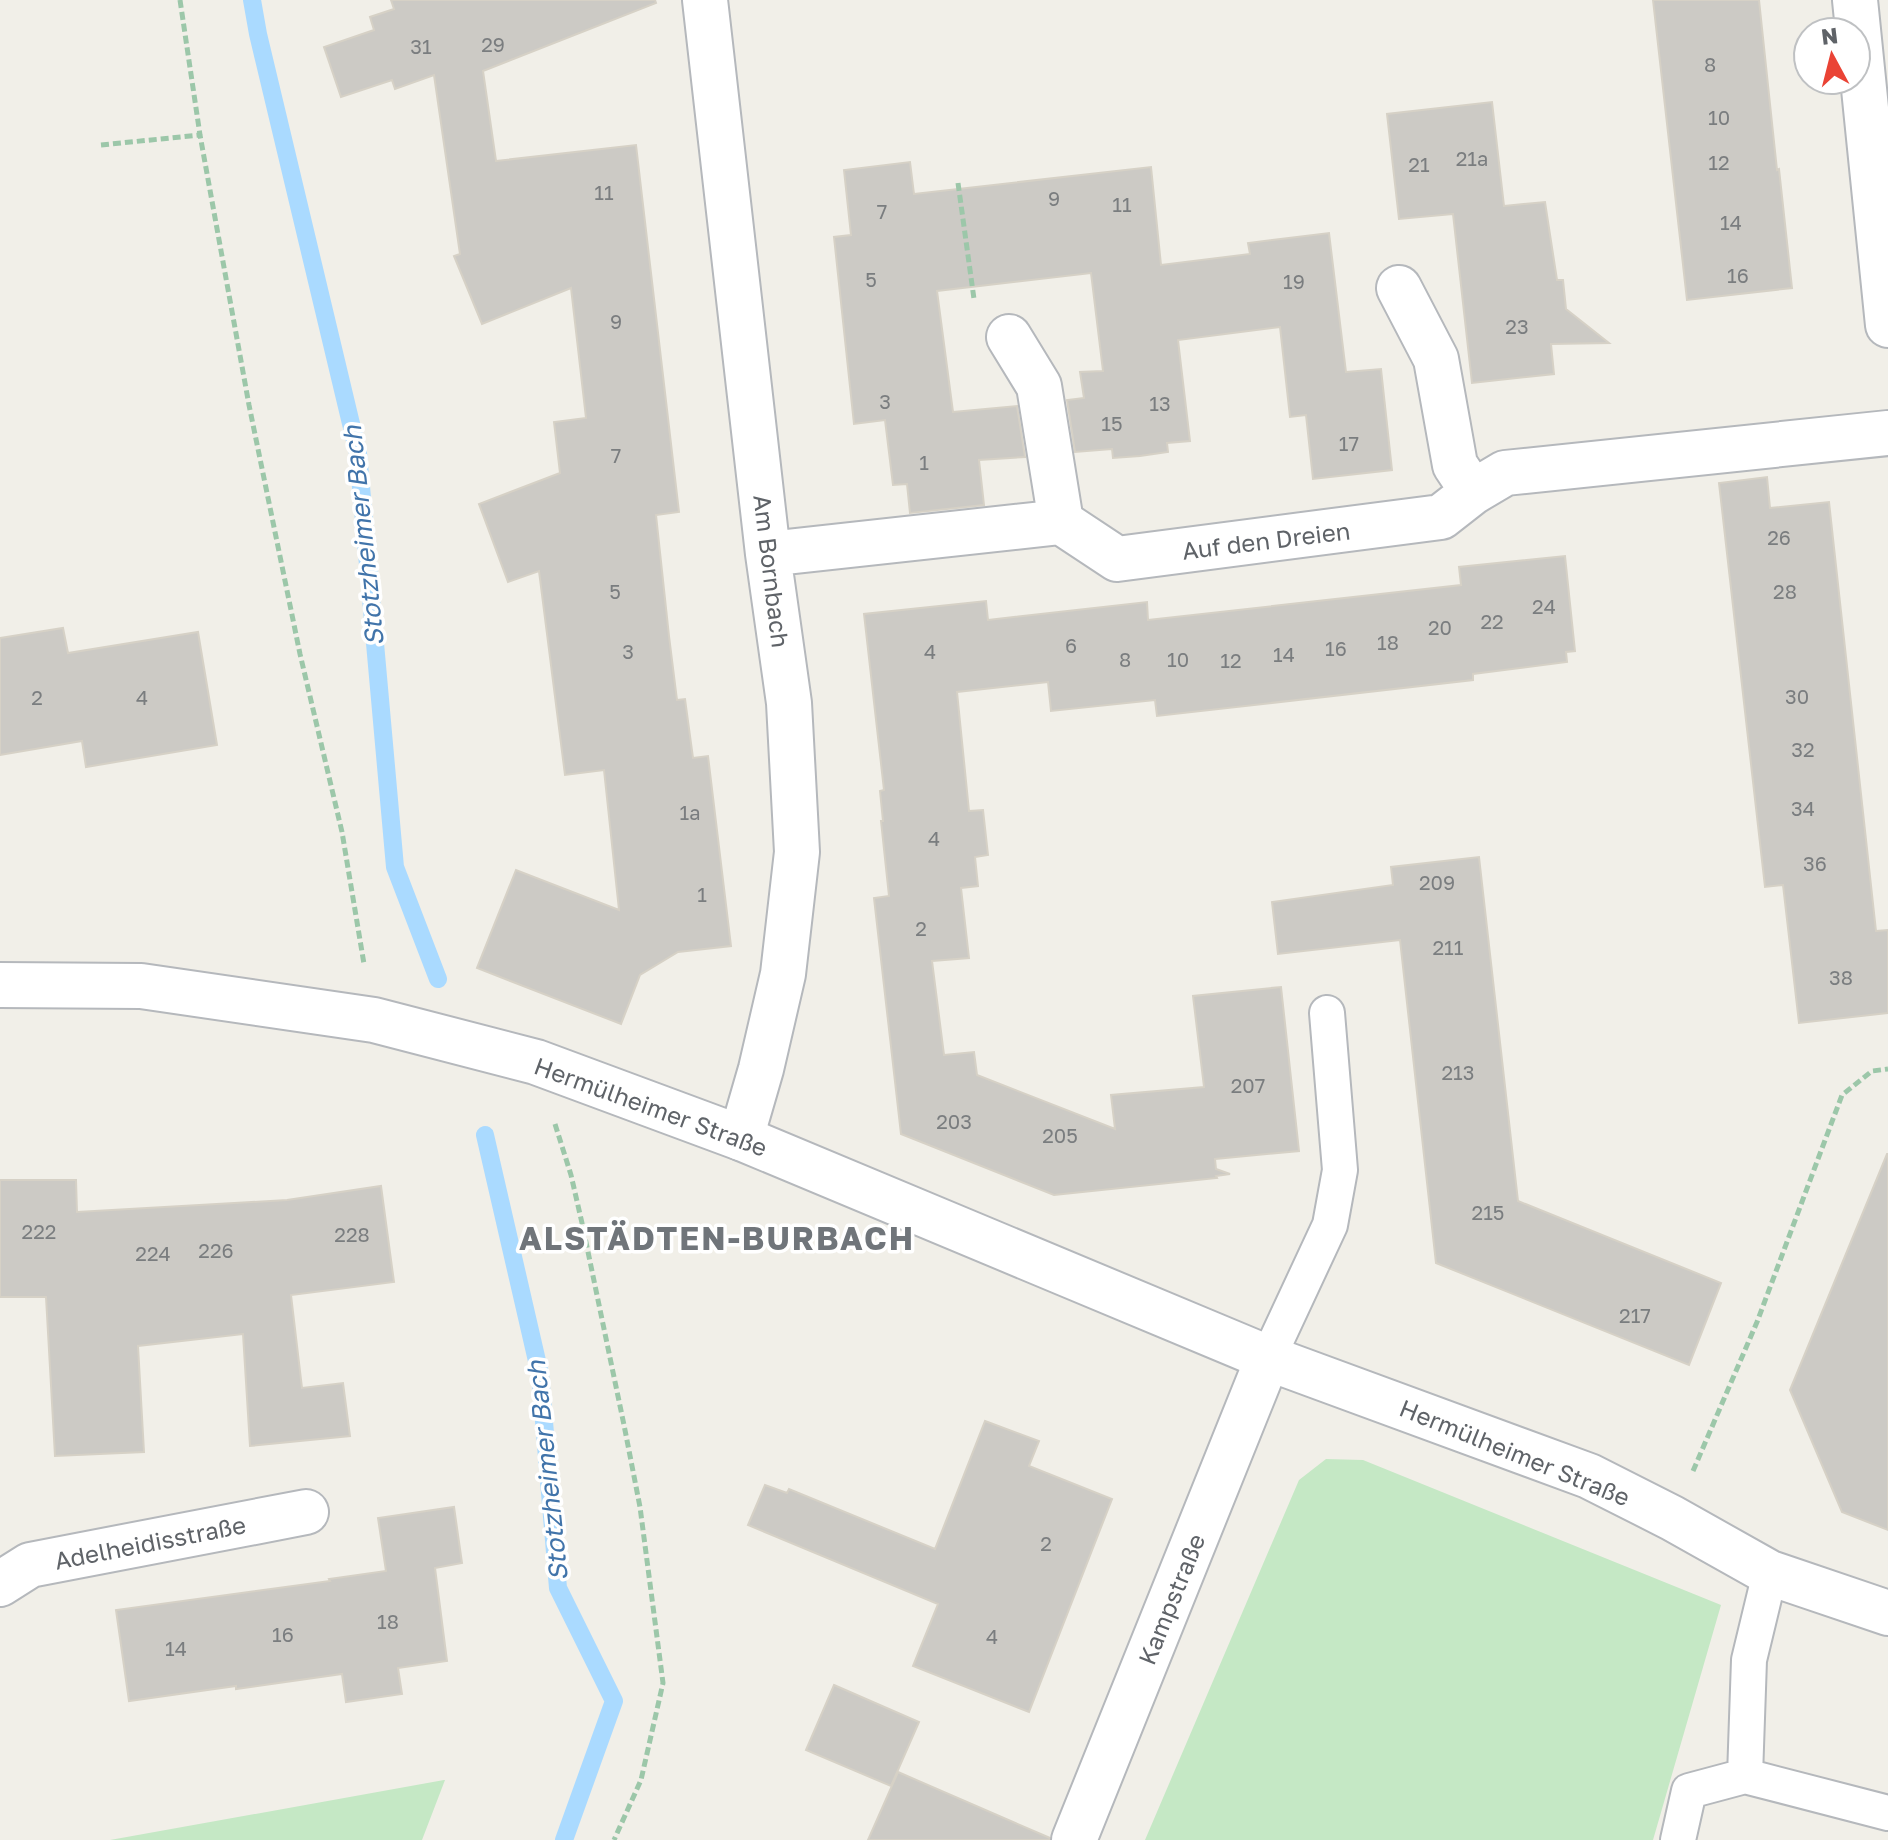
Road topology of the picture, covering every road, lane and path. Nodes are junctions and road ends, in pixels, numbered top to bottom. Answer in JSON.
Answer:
{"nodes":[{"id":1,"x":180,"y":0,"type":"edge"},
{"id":2,"x":705,"y":0,"type":"edge"},
{"id":3,"x":1855,"y":0,"type":"edge"},
{"id":4,"x":200,"y":135,"type":"junction"},
{"id":5,"x":101,"y":145,"type":"dead end"},
{"id":6,"x":958,"y":183,"type":"dead end"},
{"id":7,"x":1399,"y":288,"type":"dead end"},
{"id":8,"x":1888,"y":325,"type":"edge"},
{"id":9,"x":1009,"y":337,"type":"joint"},
{"id":10,"x":1888,"y":433,"type":"edge"},
{"id":11,"x":1473,"y":492,"type":"junction"},
{"id":12,"x":1061,"y":522,"type":"junction"},
{"id":13,"x":768,"y":554,"type":"junction"},
{"id":14,"x":0,"y":985,"type":"edge"},
{"id":15,"x":1327,"y":1013,"type":"dead end"},
{"id":16,"x":374,"y":1020,"type":"junction"},
{"id":17,"x":536,"y":1062,"type":"junction"},
{"id":18,"x":1888,"y":1069,"type":"edge"},
{"id":19,"x":741,"y":1138,"type":"junction"},
{"id":20,"x":1268,"y":1358,"type":"junction"},
{"id":21,"x":306,"y":1512,"type":"dead end"},
{"id":22,"x":1672,"y":1518,"type":"junction"},
{"id":23,"x":1770,"y":1573,"type":"junction"},
{"id":24,"x":0,"y":1584,"type":"edge"},
{"id":25,"x":1888,"y":1613,"type":"edge"},
{"id":26,"x":1745,"y":1776,"type":"junction"},
{"id":27,"x":1888,"y":1813,"type":"edge"},
{"id":28,"x":614,"y":1840,"type":"edge"},
{"id":29,"x":1074,"y":1840,"type":"edge"},
{"id":30,"x":1678,"y":1840,"type":"edge"}],
"edges":[{"from":1,"to":4,"type":"path"},
{"from":2,"to":13,"type":"street","name":"Am Bornbach"},
{"from":3,"to":8,"type":"street"},
{"from":4,"to":5,"type":"path"},
{"from":4,"to":16,"type":"path"},
{"from":6,"to":9,"type":"path"},
{"from":7,"to":11,"type":"street"},
{"from":9,"to":12,"type":"street"},
{"from":10,"to":11,"type":"street","name":"Auf den Dreien"},
{"from":11,"to":12,"type":"street","name":"Auf den Dreien"},
{"from":12,"to":13,"type":"street"},
{"from":13,"to":19,"type":"street","name":"Am Bornbach"},
{"from":14,"to":16,"type":"street","name":"Hermülheimer Straße"},
{"from":15,"to":20,"type":"lane"},
{"from":16,"to":17,"type":"street","name":"Hermülheimer Straße"},
{"from":17,"to":19,"type":"street","name":"Hermülheimer Straße"},
{"from":17,"to":28,"type":"path"},
{"from":18,"to":22,"type":"path"},
{"from":19,"to":20,"type":"street","name":"Hermülheimer Straße"},
{"from":20,"to":22,"type":"street","name":"Hermülheimer Straße"},
{"from":20,"to":29,"type":"street","name":"Kampstraße"},
{"from":21,"to":24,"type":"street","name":"Adelheidisstraße"},
{"from":22,"to":23,"type":"street","name":"Hermülheimer Straße"},
{"from":23,"to":25,"type":"street","name":"Hermülheimer Straße"},
{"from":23,"to":26,"type":"lane"},
{"from":26,"to":27,"type":"lane"},
{"from":26,"to":30,"type":"lane"}]}
